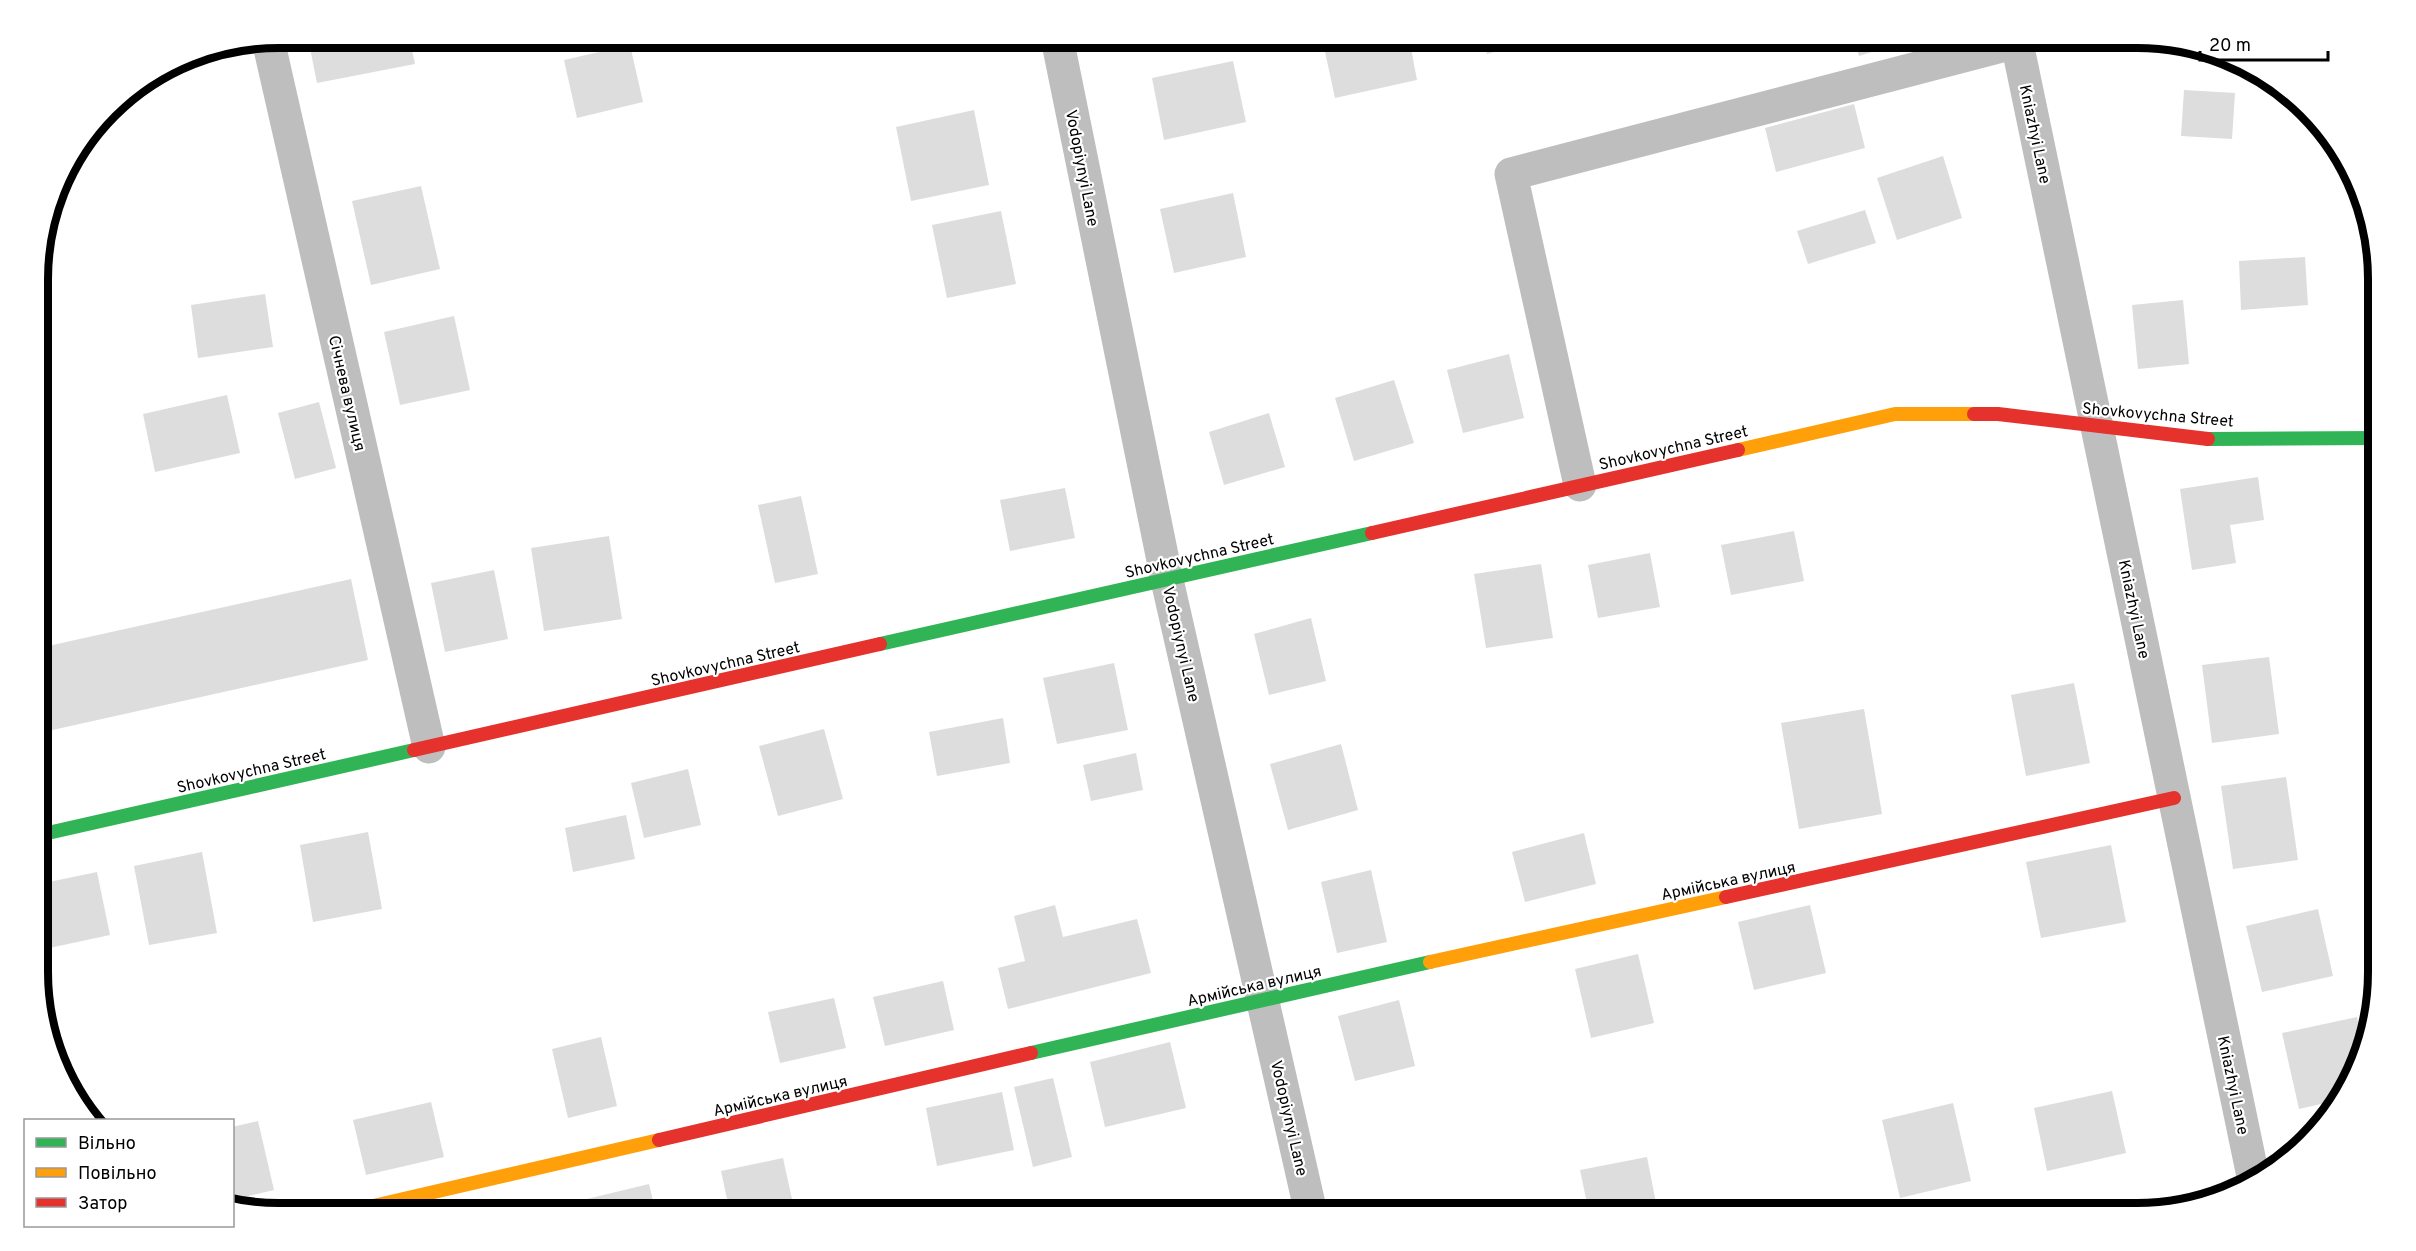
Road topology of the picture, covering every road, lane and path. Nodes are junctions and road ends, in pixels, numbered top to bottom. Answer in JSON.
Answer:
{"nodes":[{"id":1,"x":270,"y":48,"type":"edge"},
{"id":2,"x":1059,"y":48,"type":"edge"},
{"id":3,"x":1987,"y":48,"type":"edge"},
{"id":4,"x":2019,"y":48,"type":"edge"},
{"id":5,"x":2097,"y":426,"type":"junction"},
{"id":6,"x":2368,"y":438,"type":"edge"},
{"id":7,"x":1580,"y":485,"type":"junction"},
{"id":8,"x":1167,"y":580,"type":"junction"},
{"id":9,"x":429,"y":747,"type":"junction"},
{"id":10,"x":2174,"y":798,"type":"junction"},
{"id":11,"x":48,"y":833,"type":"edge"},
{"id":12,"x":1263,"y":999,"type":"junction"},
{"id":13,"x":2252,"y":1172,"type":"edge"},
{"id":14,"x":390,"y":1203,"type":"edge"},
{"id":15,"x":1309,"y":1203,"type":"edge"}],
"edges":[{"from":1,"to":9,"type":"street","name":"Січнева вулиця"},
{"from":2,"to":8,"type":"street","name":"Vodopiynyi Lane"},
{"from":3,"to":7,"type":"street"},
{"from":4,"to":5,"type":"street","name":"Kniazhyi Lane"},
{"from":5,"to":6,"type":"street","name":"Shovkovychna Street"},
{"from":5,"to":7,"type":"street","name":"Shovkovychna Street"},
{"from":5,"to":10,"type":"street","name":"Kniazhyi Lane"},
{"from":7,"to":8,"type":"street","name":"Shovkovychna Street"},
{"from":8,"to":9,"type":"street","name":"Shovkovychna Street"},
{"from":8,"to":12,"type":"street","name":"Vodopiynyi Lane"},
{"from":9,"to":11,"type":"street","name":"Shovkovychna Street"},
{"from":10,"to":12,"type":"street","name":"Армійська вулиця"},
{"from":10,"to":13,"type":"street","name":"Kniazhyi Lane"},
{"from":12,"to":14,"type":"street","name":"Армійська вулиця"},
{"from":12,"to":15,"type":"street","name":"Vodopiynyi Lane"}]}
